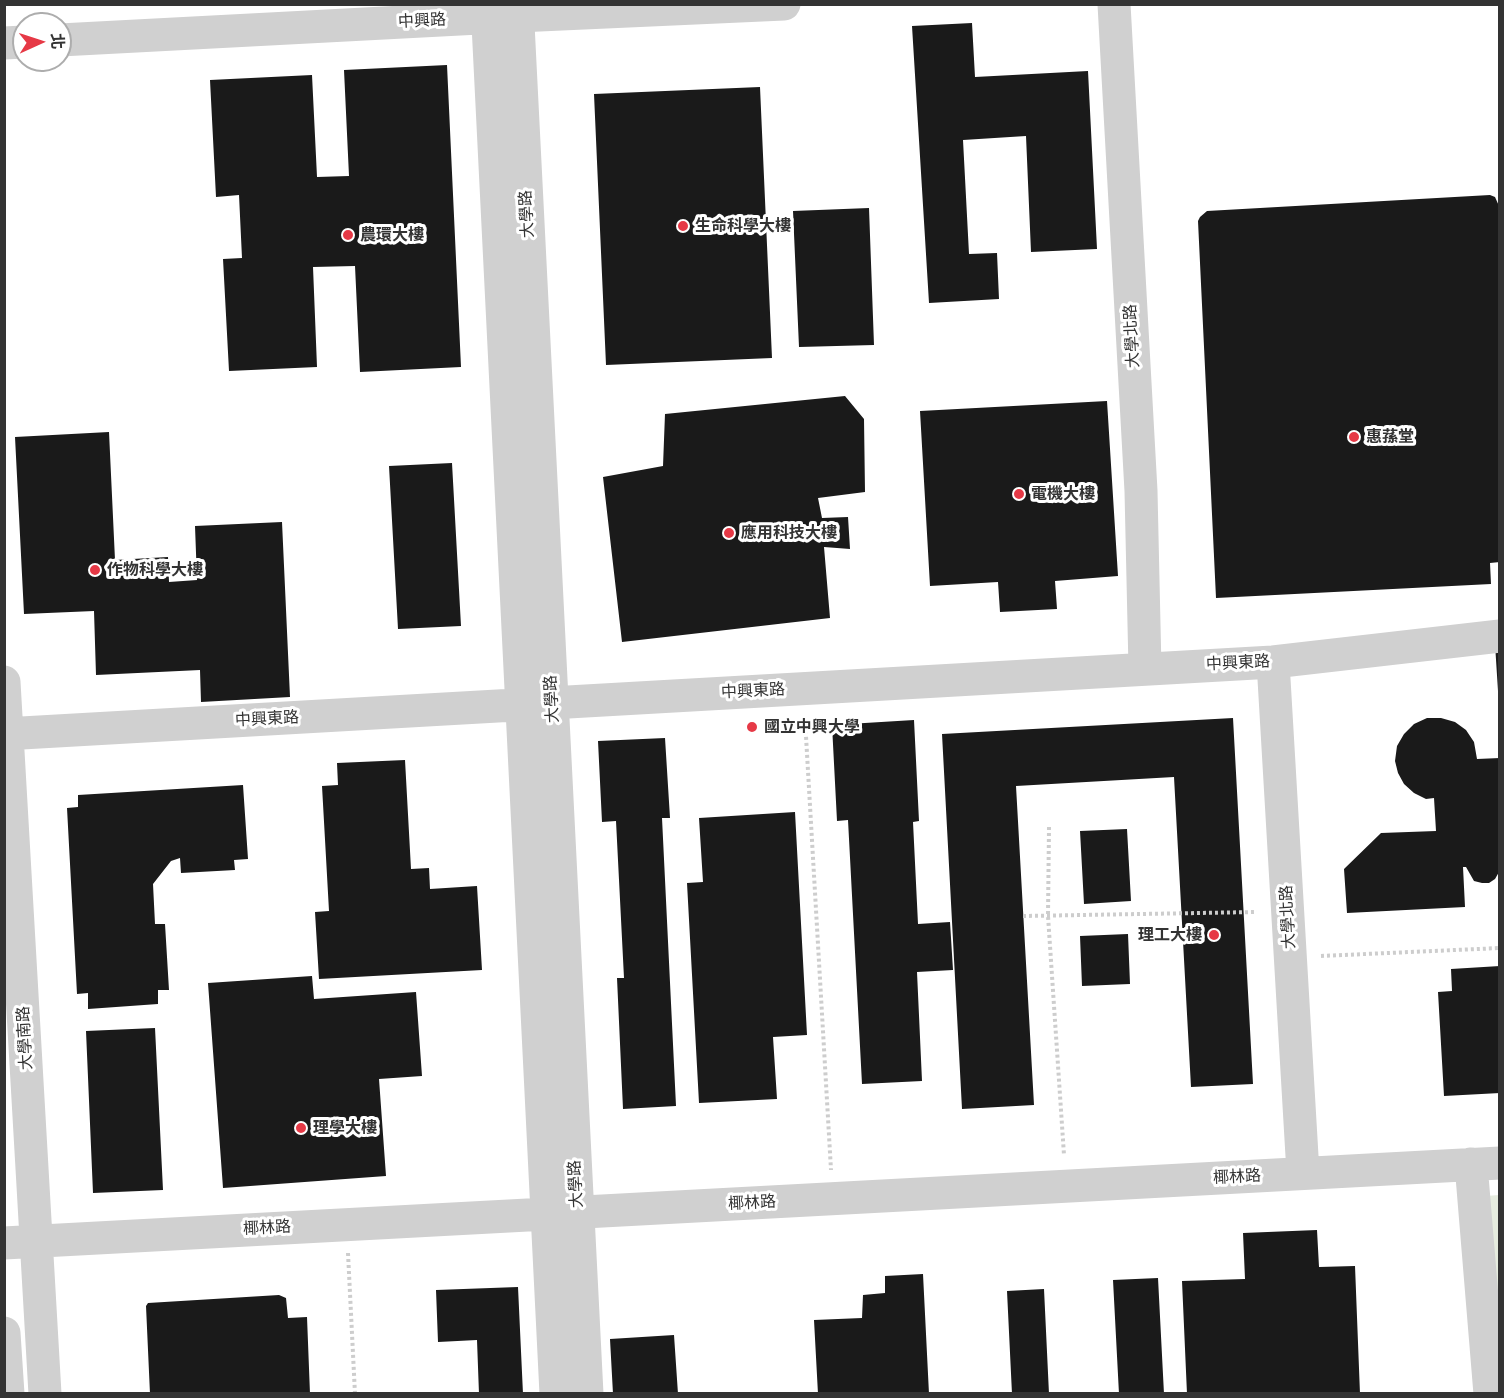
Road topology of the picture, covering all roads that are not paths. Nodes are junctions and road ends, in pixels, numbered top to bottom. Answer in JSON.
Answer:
{"nodes":[{"id":1,"x":784,"y":4,"type":"edge"},
{"id":2,"x":1114,"y":4,"type":"edge"},
{"id":3,"x":502,"y":10,"type":"edge"},
{"id":4,"x":72,"y":39,"type":"edge"},
{"id":5,"x":1500,"y":636,"type":"edge"},
{"id":6,"x":1273,"y":662,"type":"junction"},
{"id":7,"x":1145,"y":669,"type":"junction"},
{"id":8,"x":4,"y":682,"type":"edge"},
{"id":9,"x":537,"y":704,"type":"junction"},
{"id":10,"x":6,"y":734,"type":"edge"},
{"id":11,"x":1485,"y":1164,"type":"edge"},
{"id":12,"x":1303,"y":1173,"type":"junction"},
{"id":13,"x":562,"y":1213,"type":"junction"},
{"id":14,"x":20,"y":1242,"type":"edge"},
{"id":15,"x":4,"y":1333,"type":"edge"},
{"id":16,"x":8,"y":1394,"type":"edge"},
{"id":17,"x":45,"y":1394,"type":"edge"},
{"id":18,"x":556,"y":1394,"type":"edge"},
{"id":19,"x":587,"y":1394,"type":"edge"},
{"id":20,"x":1490,"y":1394,"type":"edge"}],
"edges":[{"from":1,"to":3,"type":"street","name":"中興路"},
{"from":2,"to":7,"type":"street","name":"大學北路"},
{"from":3,"to":4,"type":"street","name":"中興路"},
{"from":3,"to":9,"type":"street","name":"大學路"},
{"from":5,"to":6,"type":"street","name":"中興東路"},
{"from":6,"to":7,"type":"street","name":"中興東路"},
{"from":6,"to":12,"type":"street","name":"大學北路"},
{"from":7,"to":9,"type":"street","name":"中興東路"},
{"from":8,"to":10,"type":"street","name":"大學南路"},
{"from":9,"to":10,"type":"street","name":"中興東路"},
{"from":9,"to":13,"type":"street","name":"大學路"},
{"from":10,"to":14,"type":"street","name":"大學南路"},
{"from":11,"to":12,"type":"street","name":"椰林路"},
{"from":11,"to":20,"type":"street"},
{"from":12,"to":13,"type":"street","name":"椰林路"},
{"from":13,"to":14,"type":"street","name":"椰林路"},
{"from":13,"to":18,"type":"street","name":"大學路"},
{"from":13,"to":19,"type":"street","name":"大學路"},
{"from":14,"to":17,"type":"street","name":"大學南路"},
{"from":15,"to":16,"type":"street"}]}
